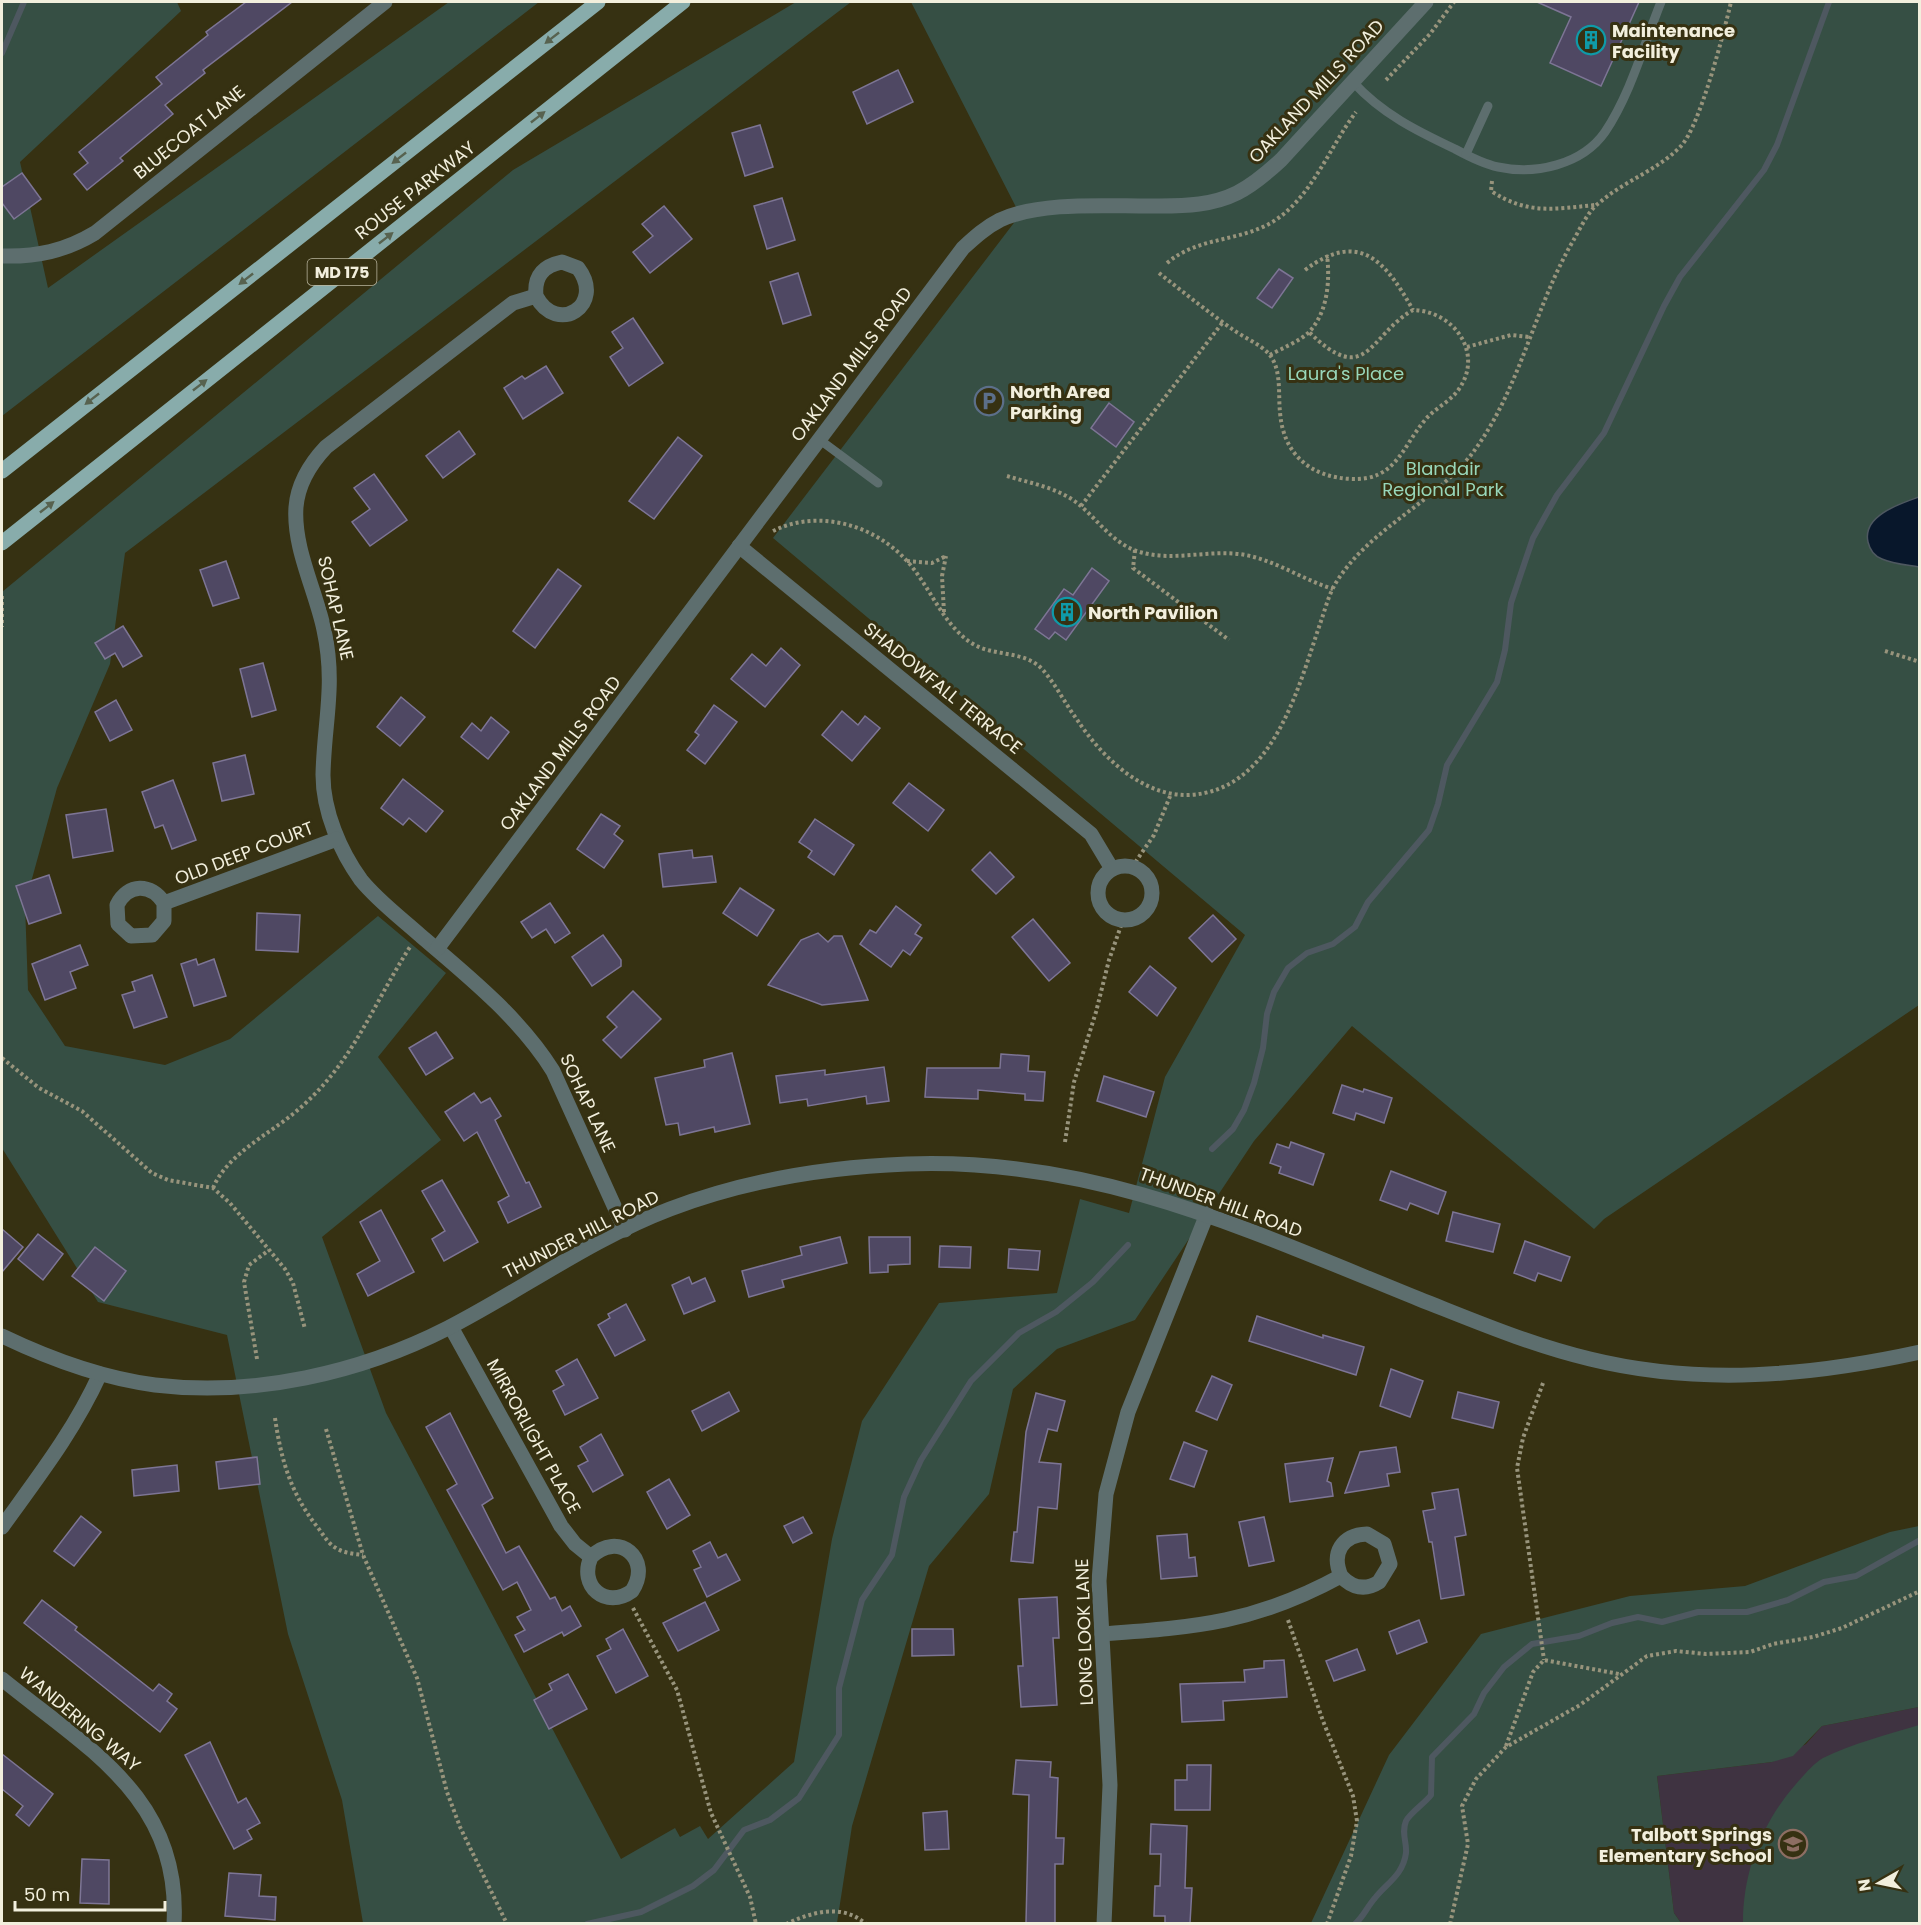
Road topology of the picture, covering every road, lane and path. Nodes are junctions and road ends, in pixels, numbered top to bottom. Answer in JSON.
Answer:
{"nodes":[{"id":1,"x":385,"y":2,"type":"edge"},
{"id":2,"x":598,"y":2,"type":"edge"},
{"id":3,"x":683,"y":2,"type":"edge"},
{"id":4,"x":1426,"y":2,"type":"edge"},
{"id":5,"x":1454,"y":2,"type":"edge"},
{"id":6,"x":1661,"y":2,"type":"edge"},
{"id":7,"x":1731,"y":2,"type":"edge"},
{"id":8,"x":1386,"y":80,"type":"dead end"},
{"id":9,"x":1353,"y":82,"type":"junction"},
{"id":10,"x":1488,"y":106,"type":"dead end"},
{"id":11,"x":1356,"y":112,"type":"dead end"},
{"id":12,"x":1466,"y":154,"type":"junction"},
{"id":13,"x":1492,"y":182,"type":"dead end"},
{"id":14,"x":1596,"y":204,"type":"junction"},
{"id":15,"x":1327,"y":255,"type":"junction"},
{"id":16,"x":2,"y":256,"type":"edge"},
{"id":17,"x":1167,"y":264,"type":"dead end"},
{"id":18,"x":1305,"y":270,"type":"dead end"},
{"id":19,"x":1159,"y":273,"type":"dead end"},
{"id":20,"x":536,"y":296,"type":"dead end"},
{"id":21,"x":1413,"y":310,"type":"junction"},
{"id":22,"x":1223,"y":322,"type":"junction"},
{"id":23,"x":1309,"y":332,"type":"junction"},
{"id":24,"x":1529,"y":337,"type":"junction"},
{"id":25,"x":1467,"y":347,"type":"junction"},
{"id":26,"x":1270,"y":355,"type":"junction"},
{"id":27,"x":820,"y":440,"type":"junction"},
{"id":28,"x":2,"y":471,"type":"edge"},
{"id":29,"x":1006,"y":476,"type":"dead end"},
{"id":30,"x":878,"y":483,"type":"dead end"},
{"id":31,"x":1081,"y":506,"type":"junction"},
{"id":32,"x":769,"y":534,"type":"dead end"},
{"id":33,"x":2,"y":543,"type":"edge"},
{"id":34,"x":739,"y":546,"type":"junction"},
{"id":35,"x":1135,"y":550,"type":"junction"},
{"id":36,"x":907,"y":561,"type":"junction"},
{"id":37,"x":1333,"y":589,"type":"junction"},
{"id":38,"x":2,"y":596,"type":"edge"},
{"id":39,"x":944,"y":615,"type":"junction"},
{"id":40,"x":2,"y":627,"type":"edge"},
{"id":41,"x":1229,"y":640,"type":"dead end"},
{"id":42,"x":1885,"y":651,"type":"dead end"},
{"id":43,"x":1920,"y":662,"type":"edge"},
{"id":44,"x":1171,"y":794,"type":"junction"},
{"id":45,"x":337,"y":839,"type":"junction"},
{"id":46,"x":1132,"y":867,"type":"junction"},
{"id":47,"x":1112,"y":869,"type":"junction"},
{"id":48,"x":164,"y":903,"type":"dead end"},
{"id":49,"x":1123,"y":920,"type":"junction"},
{"id":50,"x":419,"y":934,"type":"junction"},
{"id":51,"x":437,"y":949,"type":"junction"},
{"id":52,"x":2,"y":1058,"type":"edge"},
{"id":53,"x":1065,"y":1142,"type":"dead end"},
{"id":54,"x":213,"y":1188,"type":"junction"},
{"id":55,"x":1207,"y":1214,"type":"junction"},
{"id":56,"x":625,"y":1230,"type":"junction"},
{"id":57,"x":269,"y":1250,"type":"junction"},
{"id":58,"x":451,"y":1327,"type":"junction"},
{"id":59,"x":305,"y":1329,"type":"dead end"},
{"id":60,"x":2,"y":1336,"type":"edge"},
{"id":61,"x":1920,"y":1352,"type":"edge"},
{"id":62,"x":257,"y":1359,"type":"dead end"},
{"id":63,"x":100,"y":1374,"type":"junction"},
{"id":64,"x":1543,"y":1383,"type":"dead end"},
{"id":65,"x":274,"y":1418,"type":"dead end"},
{"id":66,"x":326,"y":1429,"type":"dead end"},
{"id":67,"x":2,"y":1527,"type":"edge"},
{"id":68,"x":363,"y":1555,"type":"junction"},
{"id":69,"x":591,"y":1557,"type":"junction"},
{"id":70,"x":1341,"y":1576,"type":"dead end"},
{"id":71,"x":1920,"y":1591,"type":"edge"},
{"id":72,"x":626,"y":1596,"type":"junction"},
{"id":73,"x":1283,"y":1605,"type":"junction"},
{"id":74,"x":1102,"y":1634,"type":"junction"},
{"id":75,"x":1544,"y":1660,"type":"junction"},
{"id":76,"x":1619,"y":1674,"type":"junction"},
{"id":77,"x":2,"y":1679,"type":"edge"},
{"id":78,"x":1506,"y":1747,"type":"junction"},
{"id":79,"x":174,"y":1923,"type":"edge"},
{"id":80,"x":507,"y":1923,"type":"edge"},
{"id":81,"x":756,"y":1923,"type":"edge"},
{"id":82,"x":786,"y":1923,"type":"edge"},
{"id":83,"x":866,"y":1923,"type":"edge"},
{"id":84,"x":1104,"y":1923,"type":"edge"},
{"id":85,"x":1327,"y":1923,"type":"edge"},
{"id":86,"x":1450,"y":1923,"type":"edge"}],
"edges":[{"from":1,"to":16,"type":"street","name":"BLUECOAT LANE"},
{"from":2,"to":28,"type":"main road","name":"ROUSE PARKWAY","number":"MD 175","one_way":true},
{"from":33,"to":3,"type":"main road","name":"ROUSE PARKWAY","number":"MD 175","one_way":true},
{"from":4,"to":9,"type":"street","name":"OAKLAND MILLS ROAD"},
{"from":5,"to":8,"type":"path"},
{"from":6,"to":12,"type":"lane"},
{"from":7,"to":14,"type":"path"},
{"from":9,"to":12,"type":"lane"},
{"from":9,"to":27,"type":"street","name":"OAKLAND MILLS ROAD"},
{"from":10,"to":12,"type":"lane"},
{"from":11,"to":17,"type":"path"},
{"from":13,"to":14,"type":"path"},
{"from":14,"to":24,"type":"path"},
{"from":15,"to":18,"type":"path"},
{"from":15,"to":21,"type":"path"},
{"from":15,"to":23,"type":"path"},
{"from":19,"to":22,"type":"path"},
{"from":20,"to":45,"type":"street","name":"SOHAP LANE"},
{"from":21,"to":23,"type":"path"},
{"from":21,"to":25,"type":"path"},
{"from":22,"to":26,"type":"path"},
{"from":22,"to":31,"type":"path"},
{"from":23,"to":26,"type":"path"},
{"from":24,"to":25,"type":"path"},
{"from":24,"to":37,"type":"path"},
{"from":25,"to":26,"type":"path"},
{"from":27,"to":30,"type":"lane"},
{"from":27,"to":34,"type":"street","name":"OAKLAND MILLS ROAD"},
{"from":29,"to":31,"type":"path"},
{"from":31,"to":35,"type":"path"},
{"from":32,"to":36,"type":"path"},
{"from":34,"to":47,"type":"street","name":"SHADOWFALL TERRACE"},
{"from":34,"to":51,"type":"street","name":"OAKLAND MILLS ROAD"},
{"from":35,"to":37,"type":"path"},
{"from":35,"to":41,"type":"path"},
{"from":36,"to":39,"type":"path"},
{"from":36,"to":39,"type":"path"},
{"from":37,"to":44,"type":"path"},
{"from":38,"to":40,"type":"path"},
{"from":39,"to":44,"type":"path"},
{"from":42,"to":43,"type":"path"},
{"from":44,"to":46,"type":"path"},
{"from":45,"to":48,"type":"street","name":"OLD DEEP COURT"},
{"from":45,"to":50,"type":"street","name":"SOHAP LANE"},
{"from":46,"to":47,"type":"street"},
{"from":46,"to":49,"type":"street"},
{"from":47,"to":49,"type":"street"},
{"from":49,"to":53,"type":"path"},
{"from":50,"to":51,"type":"street","name":"SOHAP LANE"},
{"from":50,"to":54,"type":"path"},
{"from":51,"to":56,"type":"street","name":"SOHAP LANE"},
{"from":52,"to":54,"type":"path"},
{"from":54,"to":57,"type":"path"},
{"from":55,"to":56,"type":"street","name":"THUNDER HILL ROAD"},
{"from":55,"to":61,"type":"street","name":"THUNDER HILL ROAD"},
{"from":55,"to":74,"type":"street","name":"LONG LOOK LANE"},
{"from":56,"to":58,"type":"street","name":"THUNDER HILL ROAD"},
{"from":57,"to":59,"type":"path"},
{"from":57,"to":62,"type":"path"},
{"from":58,"to":63,"type":"street","name":"THUNDER HILL ROAD"},
{"from":58,"to":69,"type":"street","name":"MIRRORLIGHT PLACE"},
{"from":60,"to":63,"type":"street","name":"THUNDER HILL ROAD"},
{"from":63,"to":67,"type":"street"},
{"from":64,"to":75,"type":"path"},
{"from":65,"to":68,"type":"path"},
{"from":66,"to":68,"type":"path"},
{"from":68,"to":80,"type":"path"},
{"from":69,"to":72,"type":"street"},
{"from":69,"to":72,"type":"street"},
{"from":70,"to":73,"type":"street"},
{"from":71,"to":76,"type":"path"},
{"from":72,"to":81,"type":"path"},
{"from":73,"to":74,"type":"street"},
{"from":73,"to":85,"type":"path"},
{"from":74,"to":84,"type":"street","name":"LONG LOOK LANE"},
{"from":75,"to":76,"type":"path"},
{"from":75,"to":78,"type":"path"},
{"from":76,"to":78,"type":"path"},
{"from":77,"to":79,"type":"street","name":"WANDERING WAY"},
{"from":78,"to":86,"type":"path"},
{"from":82,"to":83,"type":"path"}]}
